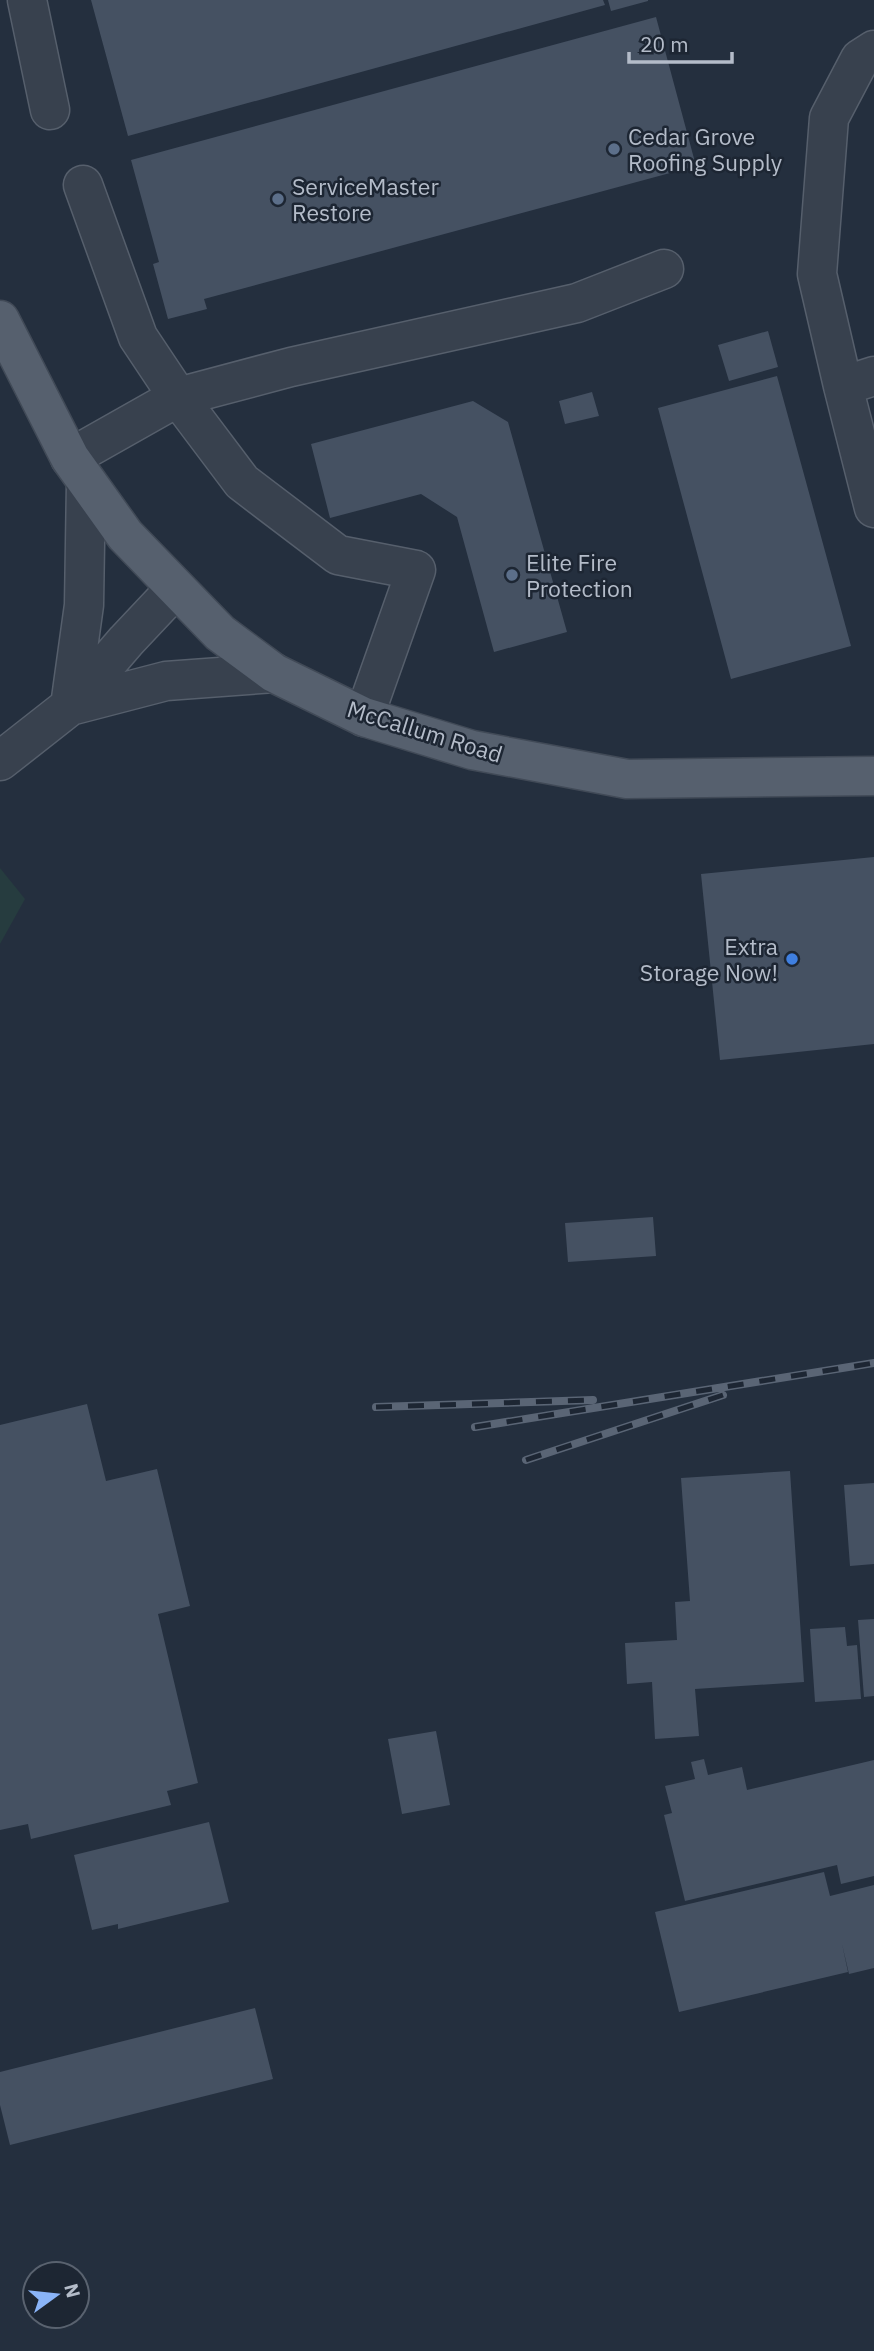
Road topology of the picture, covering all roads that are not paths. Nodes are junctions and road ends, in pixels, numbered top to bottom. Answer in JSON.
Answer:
{"nodes":[{"id":1,"x":27,"y":0,"type":"edge"},
{"id":2,"x":874,"y":50,"type":"edge"},
{"id":3,"x":50,"y":110,"type":"dead end"},
{"id":4,"x":83,"y":185,"type":"dead end"},
{"id":5,"x":664,"y":269,"type":"dead end"},
{"id":6,"x":0,"y":320,"type":"edge"},
{"id":7,"x":858,"y":381,"type":"edge"},
{"id":8,"x":178,"y":397,"type":"junction"},
{"id":9,"x":78,"y":470,"type":"junction"},
{"id":10,"x":874,"y":508,"type":"edge"},
{"id":11,"x":176,"y":589,"type":"junction"},
{"id":12,"x":274,"y":673,"type":"junction"},
{"id":13,"x":70,"y":706,"type":"junction"},
{"id":14,"x":364,"y":717,"type":"junction"},
{"id":15,"x":0,"y":761,"type":"edge"},
{"id":16,"x":874,"y":776,"type":"edge"}],
"edges":[{"from":1,"to":3,"type":"street"},
{"from":2,"to":7,"type":"street"},
{"from":4,"to":8,"type":"street"},
{"from":5,"to":8,"type":"street"},
{"from":6,"to":9,"type":"main road","name":"McCallum Road"},
{"from":7,"to":10,"type":"street"},
{"from":8,"to":9,"type":"street"},
{"from":8,"to":14,"type":"street"},
{"from":9,"to":11,"type":"main road","name":"McCallum Road"},
{"from":9,"to":13,"type":"street"},
{"from":11,"to":12,"type":"main road","name":"McCallum Road"},
{"from":11,"to":13,"type":"street"},
{"from":12,"to":13,"type":"street"},
{"from":12,"to":14,"type":"main road","name":"McCallum Road"},
{"from":13,"to":15,"type":"street"},
{"from":14,"to":16,"type":"main road","name":"McCallum Road"}]}
